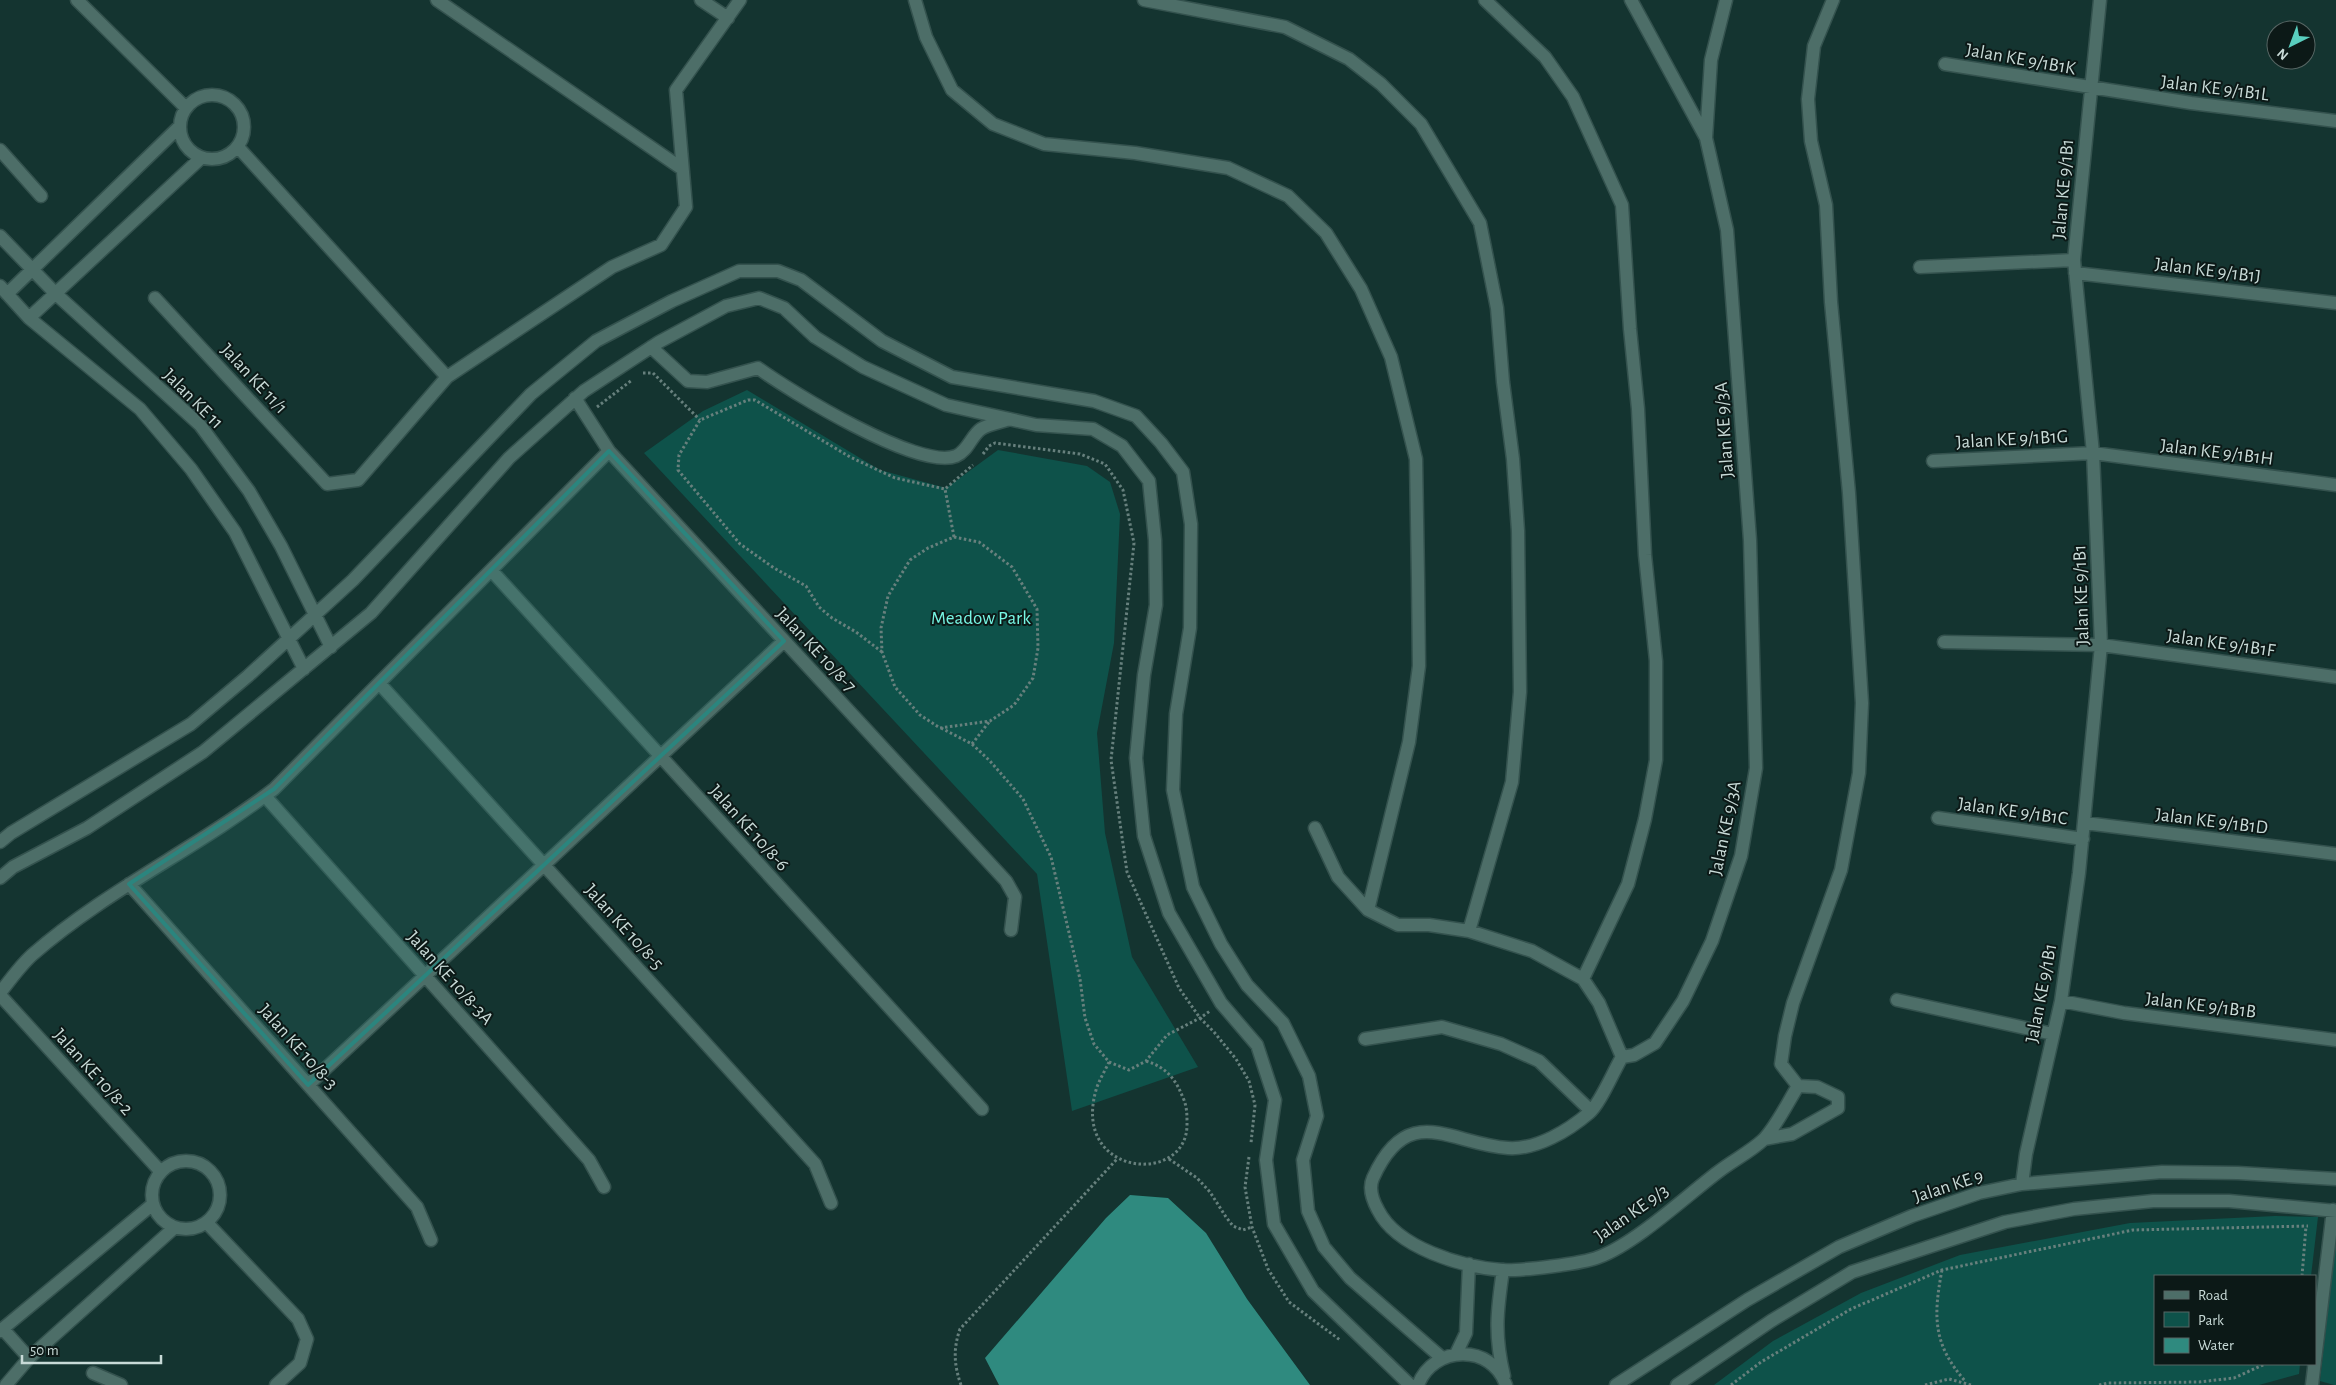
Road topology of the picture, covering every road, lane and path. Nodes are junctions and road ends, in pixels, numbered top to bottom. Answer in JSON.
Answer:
{"nodes":[{"id":1,"x":77,"y":0,"type":"edge"},
{"id":2,"x":437,"y":0,"type":"edge"},
{"id":3,"x":701,"y":0,"type":"edge"},
{"id":4,"x":740,"y":0,"type":"edge"},
{"id":5,"x":915,"y":0,"type":"edge"},
{"id":6,"x":1144,"y":0,"type":"edge"},
{"id":7,"x":1485,"y":0,"type":"edge"},
{"id":8,"x":1631,"y":0,"type":"edge"},
{"id":9,"x":1726,"y":0,"type":"edge"},
{"id":10,"x":1832,"y":0,"type":"edge"},
{"id":11,"x":2100,"y":0,"type":"edge"},
{"id":12,"x":728,"y":18,"type":"junction"},
{"id":13,"x":1945,"y":64,"type":"dead end"},
{"id":14,"x":2090,"y":89,"type":"junction"},
{"id":15,"x":185,"y":107,"type":"junction"},
{"id":16,"x":2336,"y":121,"type":"edge"},
{"id":17,"x":179,"y":126,"type":"junction"},
{"id":18,"x":1706,"y":138,"type":"junction"},
{"id":19,"x":238,"y":147,"type":"junction"},
{"id":20,"x":0,"y":150,"type":"edge"},
{"id":21,"x":201,"y":158,"type":"junction"},
{"id":22,"x":681,"y":168,"type":"junction"},
{"id":23,"x":41,"y":196,"type":"dead end"},
{"id":24,"x":0,"y":236,"type":"edge"},
{"id":25,"x":2074,"y":260,"type":"junction"},
{"id":26,"x":1920,"y":267,"type":"dead end"},
{"id":27,"x":32,"y":270,"type":"junction"},
{"id":28,"x":2075,"y":273,"type":"junction"},
{"id":29,"x":3,"y":290,"type":"edge"},
{"id":30,"x":56,"y":294,"type":"junction"},
{"id":31,"x":155,"y":298,"type":"dead end"},
{"id":32,"x":2336,"y":303,"type":"edge"},
{"id":33,"x":29,"y":318,"type":"junction"},
{"id":34,"x":650,"y":347,"type":"junction"},
{"id":35,"x":447,"y":377,"type":"junction"},
{"id":36,"x":575,"y":398,"type":"junction"},
{"id":37,"x":585,"y":414,"type":"junction"},
{"id":38,"x":1010,"y":419,"type":"junction"},
{"id":39,"x":700,"y":420,"type":"junction"},
{"id":40,"x":608,"y":450,"type":"junction"},
{"id":41,"x":2093,"y":453,"type":"junction"},
{"id":42,"x":1933,"y":461,"type":"dead end"},
{"id":43,"x":2336,"y":485,"type":"edge"},
{"id":44,"x":945,"y":489,"type":"dead end"},
{"id":45,"x":491,"y":570,"type":"junction"},
{"id":46,"x":315,"y":615,"type":"junction"},
{"id":47,"x":289,"y":639,"type":"junction"},
{"id":48,"x":784,"y":641,"type":"junction"},
{"id":49,"x":1944,"y":642,"type":"dead end"},
{"id":50,"x":2101,"y":645,"type":"junction"},
{"id":51,"x":331,"y":647,"type":"junction"},
{"id":52,"x":882,"y":652,"type":"junction"},
{"id":53,"x":304,"y":669,"type":"junction"},
{"id":54,"x":2336,"y":676,"type":"edge"},
{"id":55,"x":379,"y":683,"type":"junction"},
{"id":56,"x":990,"y":721,"type":"junction"},
{"id":57,"x":940,"y":728,"type":"junction"},
{"id":58,"x":972,"y":744,"type":"junction"},
{"id":59,"x":660,"y":756,"type":"junction"},
{"id":60,"x":265,"y":796,"type":"junction"},
{"id":61,"x":1938,"y":818,"type":"dead end"},
{"id":62,"x":2084,"y":823,"type":"junction"},
{"id":63,"x":1314,"y":828,"type":"dead end"},
{"id":64,"x":2083,"y":839,"type":"junction"},
{"id":65,"x":0,"y":842,"type":"edge"},
{"id":66,"x":2336,"y":854,"type":"edge"},
{"id":67,"x":544,"y":865,"type":"junction"},
{"id":68,"x":0,"y":878,"type":"edge"},
{"id":69,"x":129,"y":884,"type":"junction"},
{"id":70,"x":1368,"y":910,"type":"junction"},
{"id":71,"x":1011,"y":930,"type":"dead end"},
{"id":72,"x":1469,"y":931,"type":"junction"},
{"id":73,"x":424,"y":976,"type":"junction"},
{"id":74,"x":1583,"y":979,"type":"junction"},
{"id":75,"x":0,"y":994,"type":"edge"},
{"id":76,"x":1897,"y":1000,"type":"dead end"},
{"id":77,"x":2061,"y":1001,"type":"junction"},
{"id":78,"x":1220,"y":1003,"type":"junction"},
{"id":79,"x":2053,"y":1034,"type":"junction"},
{"id":80,"x":1365,"y":1039,"type":"dead end"},
{"id":81,"x":2336,"y":1040,"type":"edge"},
{"id":82,"x":1622,"y":1057,"type":"junction"},
{"id":83,"x":1146,"y":1061,"type":"junction"},
{"id":84,"x":1109,"y":1062,"type":"junction"},
{"id":85,"x":308,"y":1085,"type":"junction"},
{"id":86,"x":1798,"y":1086,"type":"junction"},
{"id":87,"x":982,"y":1109,"type":"dead end"},
{"id":88,"x":1592,"y":1111,"type":"junction"},
{"id":89,"x":1764,"y":1139,"type":"junction"},
{"id":90,"x":1117,"y":1159,"type":"junction"},
{"id":91,"x":1169,"y":1159,"type":"junction"},
{"id":92,"x":161,"y":1172,"type":"junction"},
{"id":93,"x":2336,"y":1179,"type":"edge"},
{"id":94,"x":2022,"y":1184,"type":"junction"},
{"id":95,"x":604,"y":1187,"type":"dead end"},
{"id":96,"x":831,"y":1203,"type":"dead end"},
{"id":97,"x":153,"y":1204,"type":"junction"},
{"id":98,"x":2335,"y":1210,"type":"edge"},
{"id":99,"x":207,"y":1223,"type":"junction"},
{"id":100,"x":2306,"y":1226,"type":"junction"},
{"id":101,"x":1252,"y":1227,"type":"dead end"},
{"id":102,"x":2331,"y":1227,"type":"junction"},
{"id":103,"x":174,"y":1228,"type":"junction"},
{"id":104,"x":431,"y":1240,"type":"dead end"},
{"id":105,"x":1469,"y":1264,"type":"junction"},
{"id":106,"x":1503,"y":1270,"type":"junction"},
{"id":107,"x":1942,"y":1270,"type":"junction"},
{"id":108,"x":2302,"y":1275,"type":"edge"},
{"id":109,"x":2,"y":1330,"type":"edge"},
{"id":110,"x":2316,"y":1352,"type":"edge"},
{"id":111,"x":1456,"y":1354,"type":"junction"},
{"id":112,"x":29,"y":1358,"type":"junction"},
{"id":113,"x":1442,"y":1358,"type":"junction"},
{"id":114,"x":2263,"y":1365,"type":"edge"},
{"id":115,"x":2314,"y":1365,"type":"edge"},
{"id":116,"x":93,"y":1373,"type":"dead end"},
{"id":117,"x":1966,"y":1382,"type":"junction"},
{"id":118,"x":1505,"y":1383,"type":"edge"},
{"id":119,"x":6,"y":1385,"type":"edge"},
{"id":120,"x":121,"y":1385,"type":"edge"},
{"id":121,"x":276,"y":1385,"type":"edge"},
{"id":122,"x":961,"y":1385,"type":"edge"},
{"id":123,"x":1410,"y":1385,"type":"edge"},
{"id":124,"x":1418,"y":1385,"type":"edge"},
{"id":125,"x":1616,"y":1385,"type":"edge"},
{"id":126,"x":1677,"y":1385,"type":"edge"},
{"id":127,"x":1731,"y":1385,"type":"edge"},
{"id":128,"x":1925,"y":1385,"type":"edge"},
{"id":129,"x":1971,"y":1385,"type":"edge"},
{"id":130,"x":2099,"y":1385,"type":"edge"},
{"id":131,"x":2312,"y":1385,"type":"edge"}],
"edges":[{"from":1,"to":15,"type":"street"},
{"from":2,"to":22,"type":"street"},
{"from":3,"to":12,"type":"street"},
{"from":4,"to":12,"type":"street"},
{"from":5,"to":70,"type":"street"},
{"from":6,"to":72,"type":"street"},
{"from":7,"to":74,"type":"street"},
{"from":8,"to":18,"type":"street","name":"Jalan KE 9/3A"},
{"from":9,"to":18,"type":"street","name":"Jalan KE 9/3A"},
{"from":10,"to":86,"type":"street"},
{"from":11,"to":14,"type":"street","name":"Jalan KE 9/1B1"},
{"from":12,"to":22,"type":"street"},
{"from":13,"to":14,"type":"street","name":"Jalan KE 9/1B1K"},
{"from":14,"to":16,"type":"street","name":"Jalan KE 9/1B1L"},
{"from":14,"to":25,"type":"street","name":"Jalan KE 9/1B1"},
{"from":15,"to":17,"type":"street"},
{"from":15,"to":19,"type":"street"},
{"from":17,"to":21,"type":"street"},
{"from":17,"to":27,"type":"street"},
{"from":18,"to":82,"type":"street","name":"Jalan KE 9/3A"},
{"from":19,"to":21,"type":"street"},
{"from":19,"to":35,"type":"street"},
{"from":20,"to":23,"type":"street"},
{"from":21,"to":30,"type":"street"},
{"from":22,"to":35,"type":"street"},
{"from":24,"to":27,"type":"street","name":"Jalan KE 11"},
{"from":25,"to":26,"type":"street"},
{"from":25,"to":28,"type":"street","name":"Jalan KE 9/1B1"},
{"from":27,"to":29,"type":"street"},
{"from":27,"to":30,"type":"street","name":"Jalan KE 11"},
{"from":28,"to":32,"type":"street","name":"Jalan KE 9/1B1J"},
{"from":28,"to":41,"type":"street","name":"Jalan KE 9/1B1"},
{"from":29,"to":33,"type":"street"},
{"from":30,"to":33,"type":"street"},
{"from":30,"to":46,"type":"street","name":"Jalan KE 11"},
{"from":31,"to":35,"type":"street","name":"Jalan KE 11/1"},
{"from":33,"to":47,"type":"street"},
{"from":34,"to":36,"type":"street"},
{"from":34,"to":38,"type":"street"},
{"from":34,"to":38,"type":"street"},
{"from":36,"to":37,"type":"street","name":"Jalan KE 10/8-7"},
{"from":36,"to":51,"type":"street"},
{"from":37,"to":39,"type":"path"},
{"from":37,"to":40,"type":"street","name":"Jalan KE 10/8-7"},
{"from":38,"to":78,"type":"street"},
{"from":39,"to":44,"type":"path"},
{"from":39,"to":52,"type":"path"},
{"from":40,"to":45,"type":"street"},
{"from":40,"to":48,"type":"street","name":"Jalan KE 10/8-7"},
{"from":41,"to":42,"type":"street","name":"Jalan KE 9/1B1G"},
{"from":41,"to":43,"type":"street","name":"Jalan KE 9/1B1H"},
{"from":41,"to":50,"type":"street","name":"Jalan KE 9/1B1"},
{"from":45,"to":55,"type":"street"},
{"from":45,"to":59,"type":"street","name":"Jalan KE 10/8-6"},
{"from":46,"to":47,"type":"street"},
{"from":46,"to":51,"type":"street","name":"Jalan KE 11"},
{"from":46,"to":113,"type":"street"},
{"from":47,"to":53,"type":"street"},
{"from":47,"to":65,"type":"street"},
{"from":48,"to":59,"type":"street"},
{"from":48,"to":71,"type":"street","name":"Jalan KE 10/8-7"},
{"from":49,"to":50,"type":"street","name":"Jalan KE 9/1B1F"},
{"from":50,"to":54,"type":"street","name":"Jalan KE 9/1B1F"},
{"from":50,"to":62,"type":"street","name":"Jalan KE 9/1B1"},
{"from":51,"to":53,"type":"street"},
{"from":52,"to":56,"type":"path"},
{"from":52,"to":57,"type":"path"},
{"from":53,"to":68,"type":"street"},
{"from":55,"to":60,"type":"street"},
{"from":55,"to":67,"type":"street","name":"Jalan KE 10/8-5"},
{"from":56,"to":57,"type":"path"},
{"from":56,"to":58,"type":"path"},
{"from":57,"to":58,"type":"path"},
{"from":58,"to":84,"type":"path"},
{"from":59,"to":67,"type":"street"},
{"from":59,"to":87,"type":"street","name":"Jalan KE 10/8-6"},
{"from":60,"to":69,"type":"street"},
{"from":60,"to":73,"type":"street","name":"Jalan KE 10/8-3A"},
{"from":61,"to":64,"type":"street","name":"Jalan KE 9/1B1C"},
{"from":62,"to":64,"type":"street","name":"Jalan KE 9/1B1"},
{"from":62,"to":66,"type":"street","name":"Jalan KE 9/1B1D"},
{"from":63,"to":70,"type":"street"},
{"from":64,"to":77,"type":"street","name":"Jalan KE 9/1B1"},
{"from":67,"to":73,"type":"street"},
{"from":67,"to":96,"type":"street","name":"Jalan KE 10/8-5"},
{"from":69,"to":75,"type":"street"},
{"from":69,"to":85,"type":"street","name":"Jalan KE 10/8-3"},
{"from":70,"to":72,"type":"street"},
{"from":72,"to":74,"type":"street"},
{"from":73,"to":85,"type":"street"},
{"from":73,"to":95,"type":"street","name":"Jalan KE 10/8-3A"},
{"from":74,"to":82,"type":"street"},
{"from":75,"to":92,"type":"street","name":"Jalan KE 10/8-2"},
{"from":76,"to":79,"type":"street"},
{"from":77,"to":79,"type":"street","name":"Jalan KE 9/1B1"},
{"from":77,"to":81,"type":"street","name":"Jalan KE 9/1B1B"},
{"from":78,"to":83,"type":"path"},
{"from":78,"to":123,"type":"street"},
{"from":79,"to":94,"type":"street","name":"Jalan KE 9/1B1"},
{"from":80,"to":88,"type":"street"},
{"from":82,"to":88,"type":"street"},
{"from":83,"to":84,"type":"path"},
{"from":83,"to":91,"type":"path"},
{"from":84,"to":90,"type":"path"},
{"from":85,"to":104,"type":"street","name":"Jalan KE 10/8-3"},
{"from":86,"to":89,"type":"street","name":"Jalan KE 9/3"},
{"from":86,"to":89,"type":"street","name":"Jalan KE 9/3"},
{"from":88,"to":105,"type":"street"},
{"from":89,"to":106,"type":"street","name":"Jalan KE 9/3"},
{"from":90,"to":91,"type":"path"},
{"from":90,"to":122,"type":"path"},
{"from":91,"to":101,"type":"path"},
{"from":92,"to":97,"type":"street"},
{"from":92,"to":99,"type":"street"},
{"from":93,"to":94,"type":"street","name":"Jalan KE 9"},
{"from":94,"to":125,"type":"street","name":"Jalan KE 9"},
{"from":97,"to":103,"type":"street"},
{"from":97,"to":109,"type":"street"},
{"from":98,"to":102,"type":"street"},
{"from":98,"to":126,"type":"street"},
{"from":99,"to":103,"type":"street"},
{"from":99,"to":121,"type":"street"},
{"from":100,"to":102,"type":"path"},
{"from":100,"to":107,"type":"path"},
{"from":100,"to":108,"type":"path"},
{"from":102,"to":110,"type":"street"},
{"from":103,"to":112,"type":"street"},
{"from":105,"to":106,"type":"street"},
{"from":105,"to":111,"type":"street"},
{"from":106,"to":118,"type":"street"},
{"from":107,"to":117,"type":"path"},
{"from":107,"to":127,"type":"path"},
{"from":109,"to":112,"type":"street"},
{"from":111,"to":113,"type":"street"},
{"from":111,"to":118,"type":"street"},
{"from":112,"to":119,"type":"street"},
{"from":113,"to":124,"type":"street"},
{"from":114,"to":130,"type":"path"},
{"from":115,"to":131,"type":"street"},
{"from":116,"to":120,"type":"street"},
{"from":117,"to":128,"type":"path"},
{"from":117,"to":129,"type":"path"}]}
